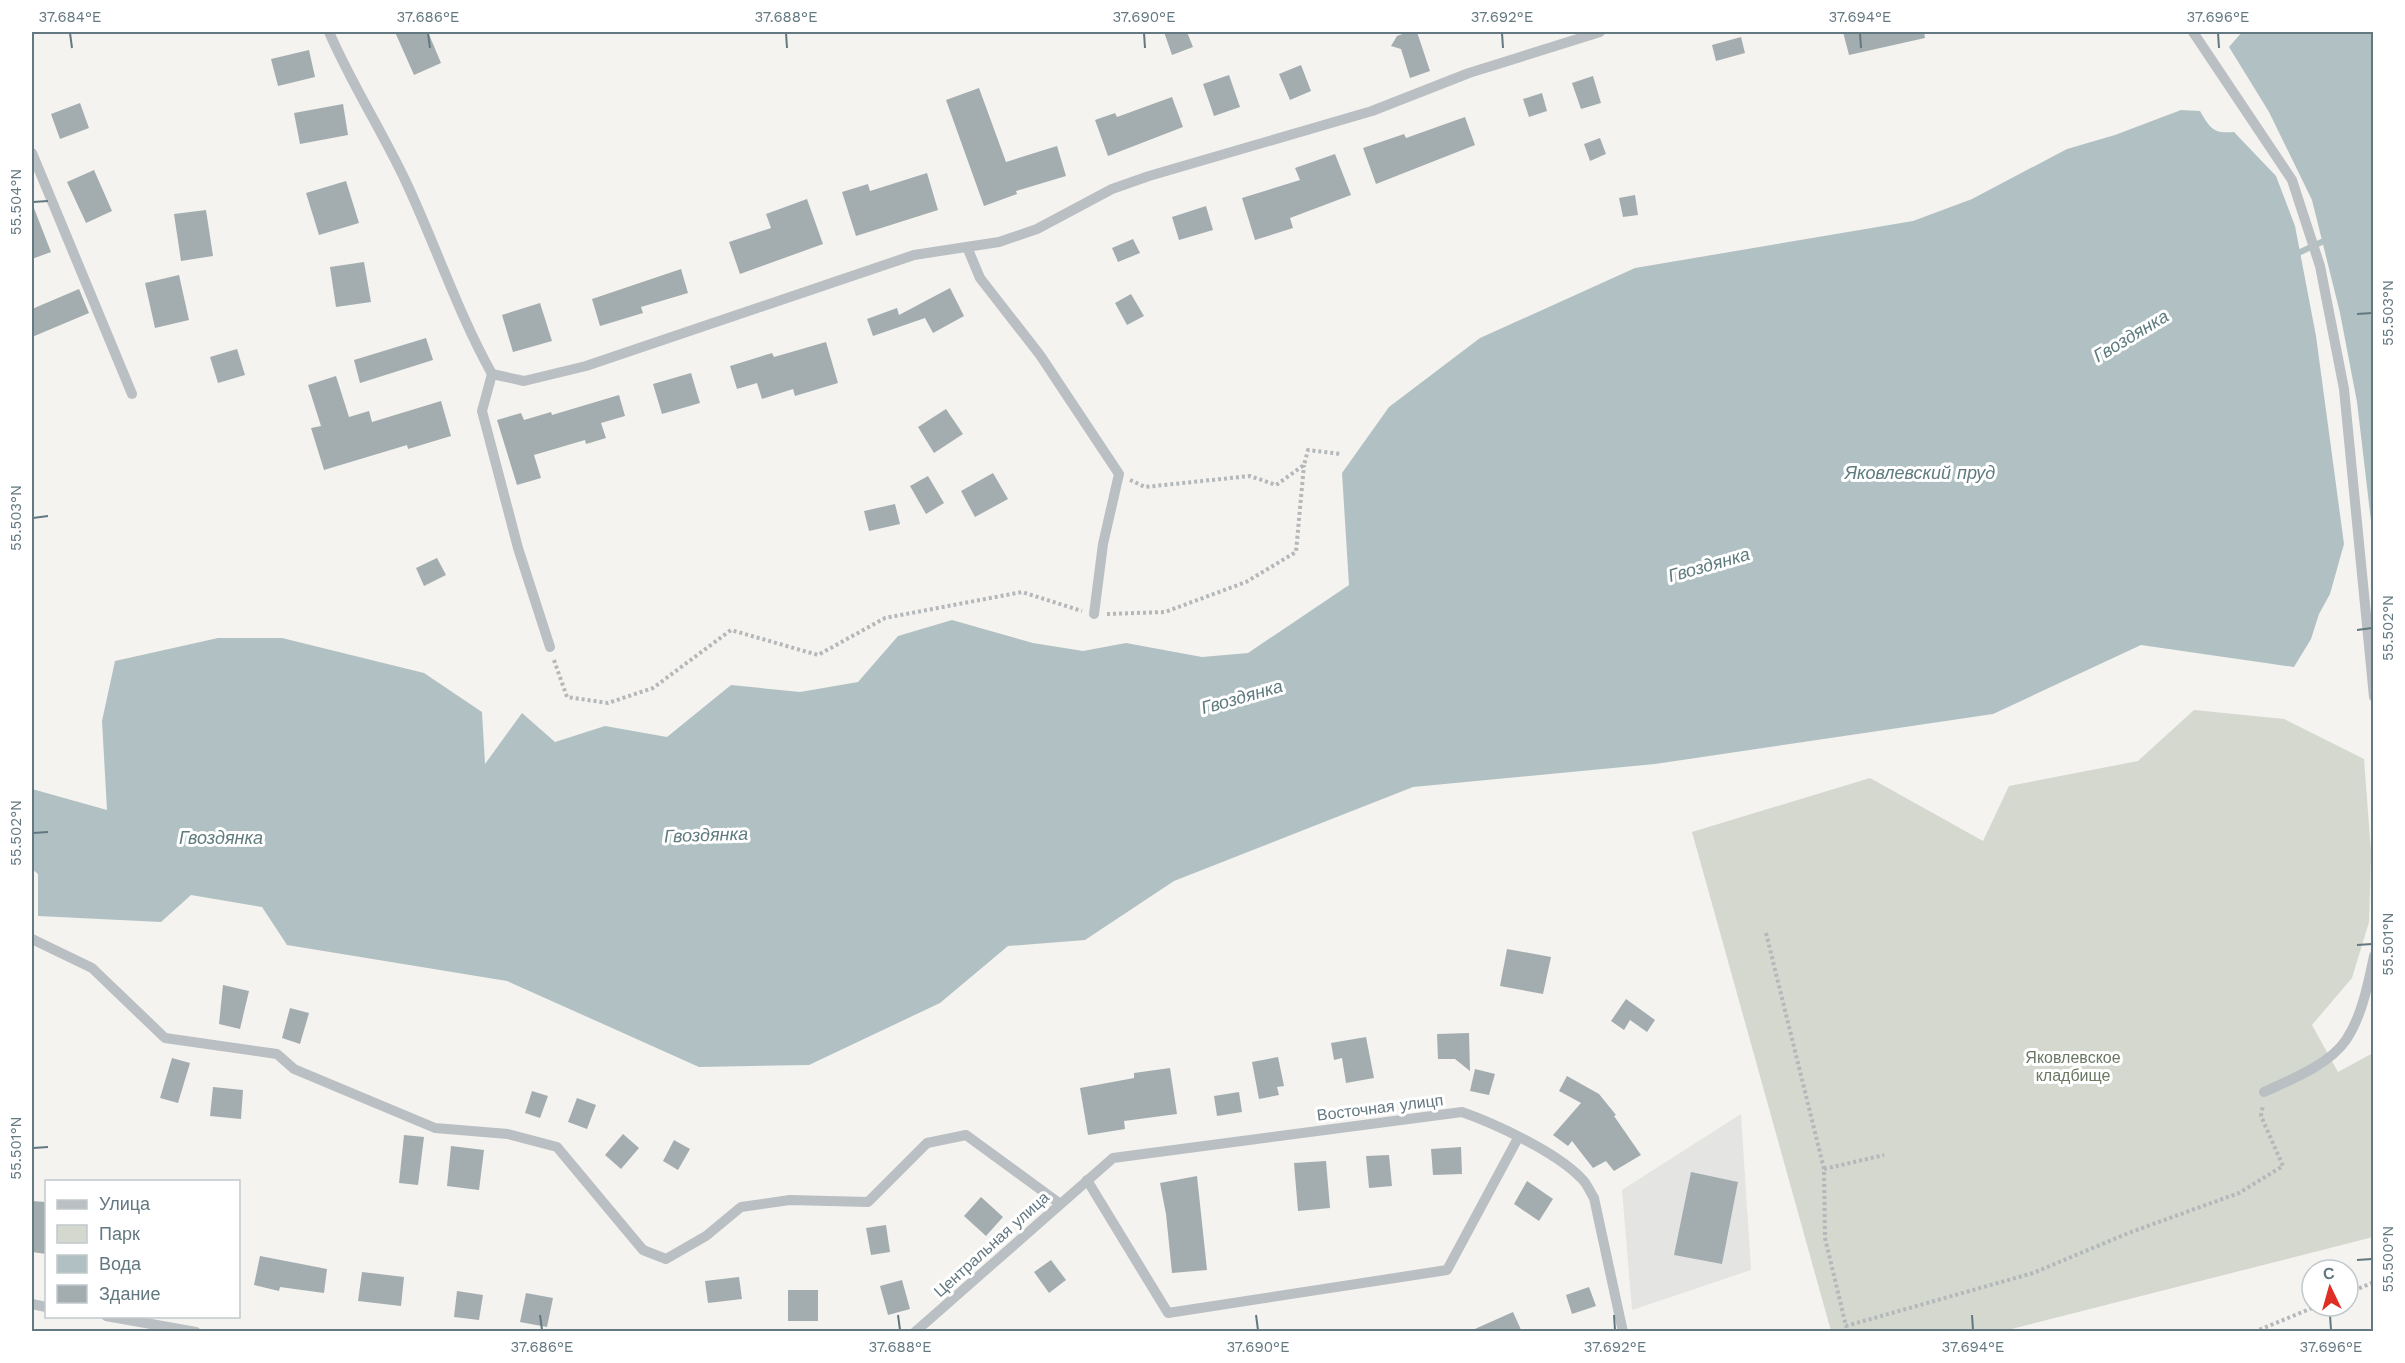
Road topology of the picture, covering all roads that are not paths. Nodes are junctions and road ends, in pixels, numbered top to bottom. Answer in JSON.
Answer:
{"nodes":[{"id":1,"x":329,"y":32,"type":"edge"},
{"id":2,"x":1600,"y":32,"type":"edge"},
{"id":3,"x":2193,"y":32,"type":"edge"},
{"id":4,"x":32,"y":153,"type":"edge"},
{"id":5,"x":967,"y":247,"type":"junction"},
{"id":6,"x":492,"y":374,"type":"junction"},
{"id":7,"x":132,"y":394,"type":"dead end"},
{"id":8,"x":1094,"y":614,"type":"road end"},
{"id":9,"x":550,"y":647,"type":"road end"},
{"id":10,"x":2373,"y":697,"type":"edge"},
{"id":11,"x":32,"y":939,"type":"edge"},
{"id":12,"x":2373,"y":956,"type":"edge"},
{"id":13,"x":2264,"y":1092,"type":"road end"},
{"id":14,"x":1518,"y":1138,"type":"junction"},
{"id":15,"x":1087,"y":1180,"type":"junction"},
{"id":16,"x":1059,"y":1203,"type":"junction"},
{"id":17,"x":112,"y":1318,"type":"edge"},
{"id":18,"x":196,"y":1332,"type":"edge"},
{"id":19,"x":915,"y":1332,"type":"edge"},
{"id":20,"x":1623,"y":1332,"type":"edge"}],
"edges":[{"from":1,"to":6,"type":"street"},
{"from":2,"to":5,"type":"street"},
{"from":3,"to":10,"type":"street"},
{"from":4,"to":7,"type":"street"},
{"from":5,"to":6,"type":"street"},
{"from":5,"to":8,"type":"street"},
{"from":6,"to":9,"type":"street"},
{"from":11,"to":16,"type":"street"},
{"from":12,"to":13,"type":"street"},
{"from":14,"to":15,"type":"street","name":"Восточная улицп"},
{"from":14,"to":15,"type":"street"},
{"from":14,"to":20,"type":"street","name":"Восточная улицп"},
{"from":15,"to":16,"type":"street","name":"Центральная улица"},
{"from":16,"to":19,"type":"street","name":"Центральная улица"},
{"from":17,"to":18,"type":"street"}]}
